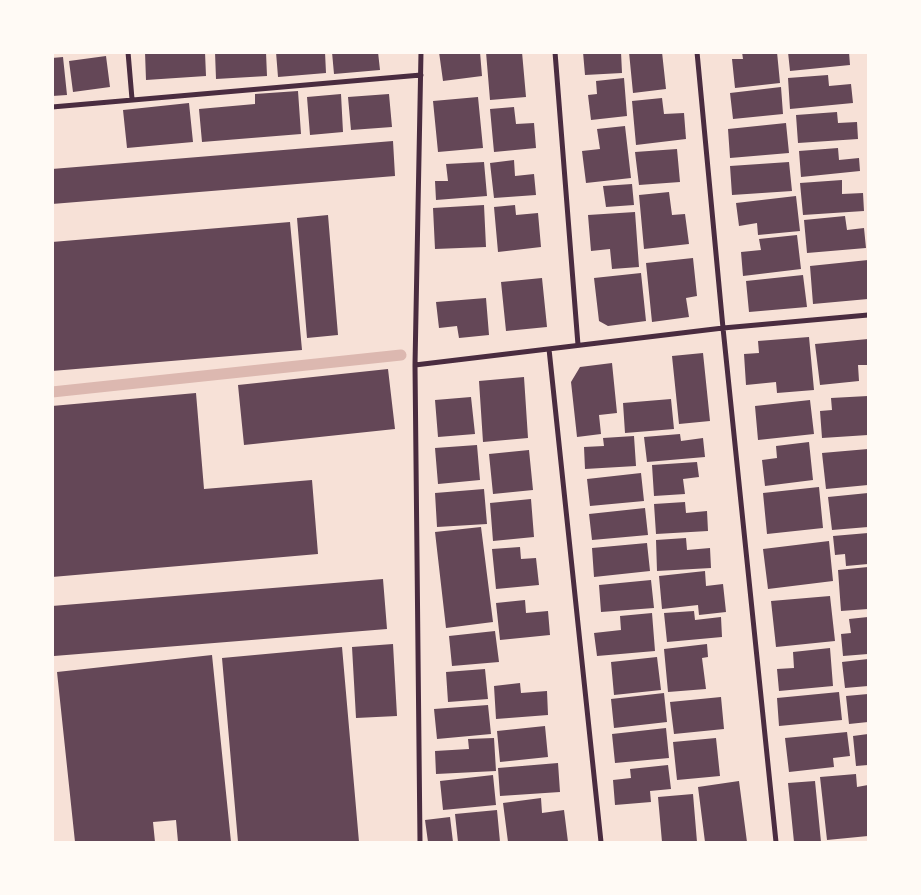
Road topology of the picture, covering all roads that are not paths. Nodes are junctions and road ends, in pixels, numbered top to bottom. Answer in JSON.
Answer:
{"nodes":[{"id":1,"x":128,"y":52,"type":"edge"},
{"id":2,"x":421,"y":52,"type":"edge"},
{"id":3,"x":556,"y":52,"type":"edge"},
{"id":4,"x":697,"y":52,"type":"edge"},
{"id":5,"x":421,"y":75,"type":"junction"},
{"id":6,"x":132,"y":99,"type":"junction"},
{"id":7,"x":52,"y":107,"type":"edge"},
{"id":8,"x":868,"y":316,"type":"edge"},
{"id":9,"x":723,"y":328,"type":"junction"},
{"id":10,"x":578,"y":345,"type":"junction"},
{"id":11,"x":549,"y":349,"type":"junction"},
{"id":12,"x":415,"y":365,"type":"junction"},
{"id":13,"x":420,"y":842,"type":"edge"},
{"id":14,"x":600,"y":842,"type":"edge"},
{"id":15,"x":776,"y":842,"type":"edge"}],
"edges":[{"from":1,"to":6,"type":"street"},
{"from":2,"to":5,"type":"street"},
{"from":3,"to":10,"type":"street"},
{"from":4,"to":9,"type":"street"},
{"from":5,"to":6,"type":"street"},
{"from":5,"to":12,"type":"street"},
{"from":6,"to":7,"type":"street"},
{"from":8,"to":9,"type":"street"},
{"from":9,"to":10,"type":"street"},
{"from":9,"to":15,"type":"street"},
{"from":10,"to":11,"type":"street"},
{"from":11,"to":12,"type":"street"},
{"from":11,"to":14,"type":"street"},
{"from":12,"to":13,"type":"street"}]}
